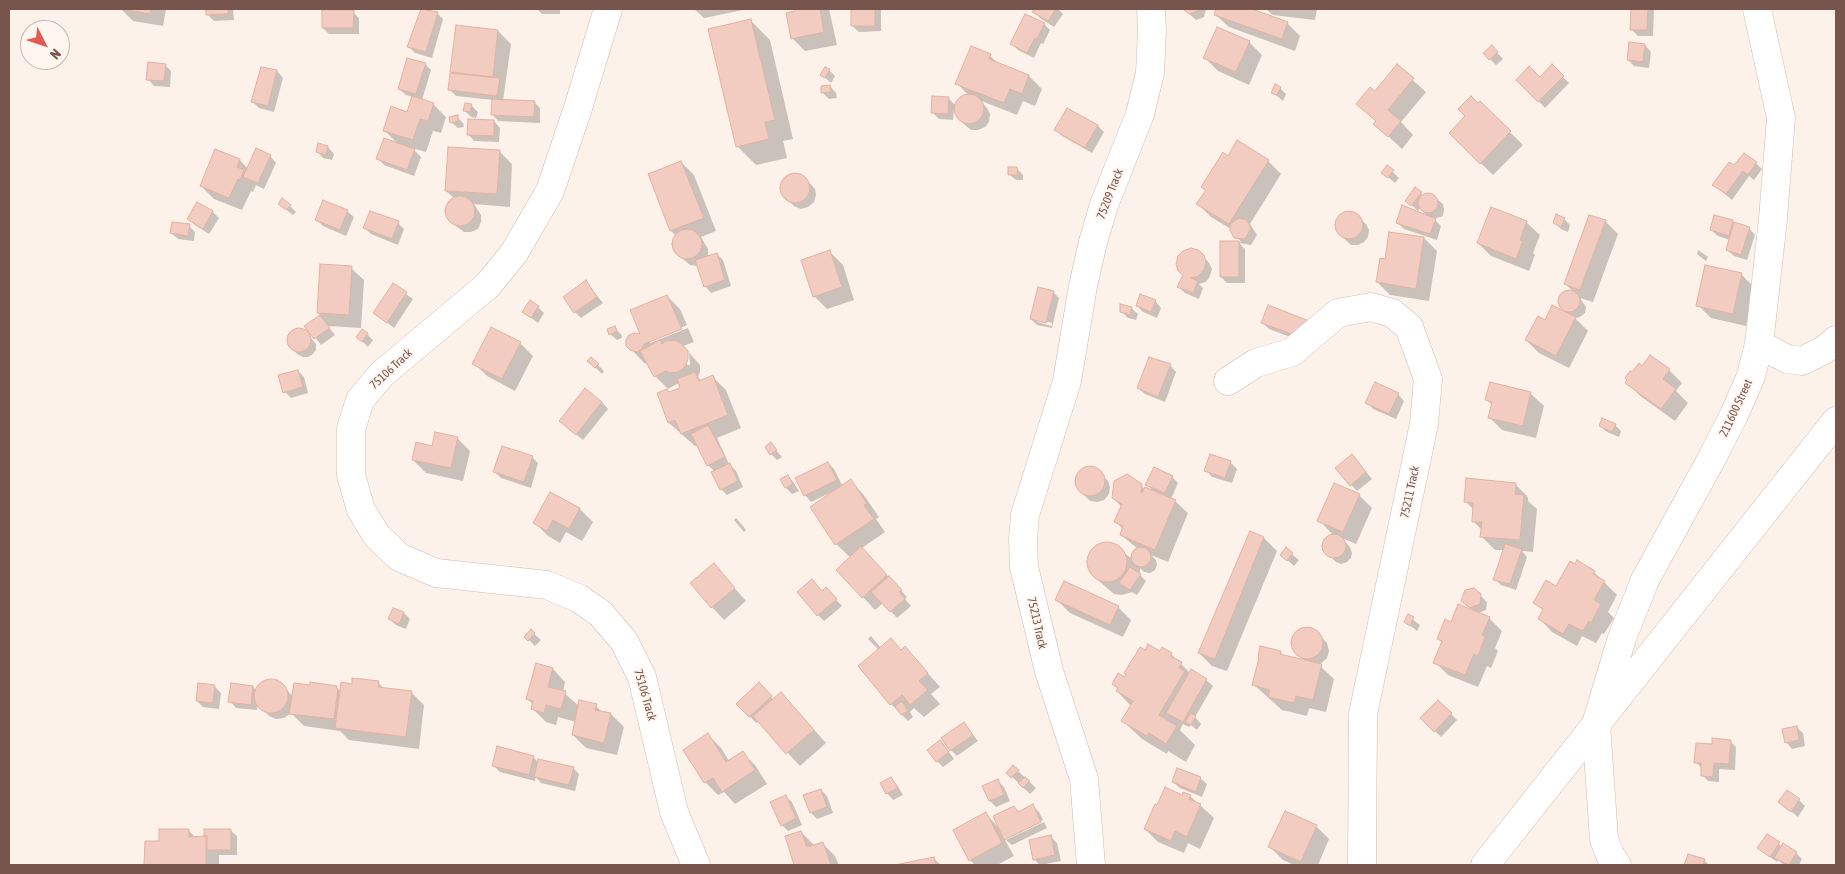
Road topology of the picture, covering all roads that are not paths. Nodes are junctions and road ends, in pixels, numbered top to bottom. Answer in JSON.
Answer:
{"nodes":[{"id":1,"x":608,"y":9,"type":"edge"},
{"id":2,"x":1151,"y":9,"type":"edge"},
{"id":3,"x":1758,"y":9,"type":"edge"},
{"id":4,"x":1836,"y":340,"type":"edge"},
{"id":5,"x":1759,"y":344,"type":"junction"},
{"id":6,"x":1066,"y":380,"type":"joint"},
{"id":7,"x":1228,"y":381,"type":"dead end"},
{"id":8,"x":1836,"y":421,"type":"edge"},
{"id":9,"x":1596,"y":724,"type":"junction"},
{"id":10,"x":696,"y":865,"type":"edge"},
{"id":11,"x":1091,"y":865,"type":"edge"},
{"id":12,"x":1362,"y":865,"type":"edge"},
{"id":13,"x":1485,"y":865,"type":"edge"},
{"id":14,"x":1617,"y":865,"type":"edge"}],
"edges":[{"from":1,"to":10,"type":"street","name":"75106 Track"},
{"from":2,"to":6,"type":"street","name":"75209 Track"},
{"from":3,"to":5,"type":"street","name":"211600 Street"},
{"from":4,"to":5,"type":"street"},
{"from":5,"to":9,"type":"street","name":"211600 Street"},
{"from":6,"to":11,"type":"street","name":"75213 Track"},
{"from":7,"to":12,"type":"street","name":"75211 Track"},
{"from":8,"to":9,"type":"street"},
{"from":9,"to":13,"type":"street"},
{"from":9,"to":14,"type":"street"}]}
